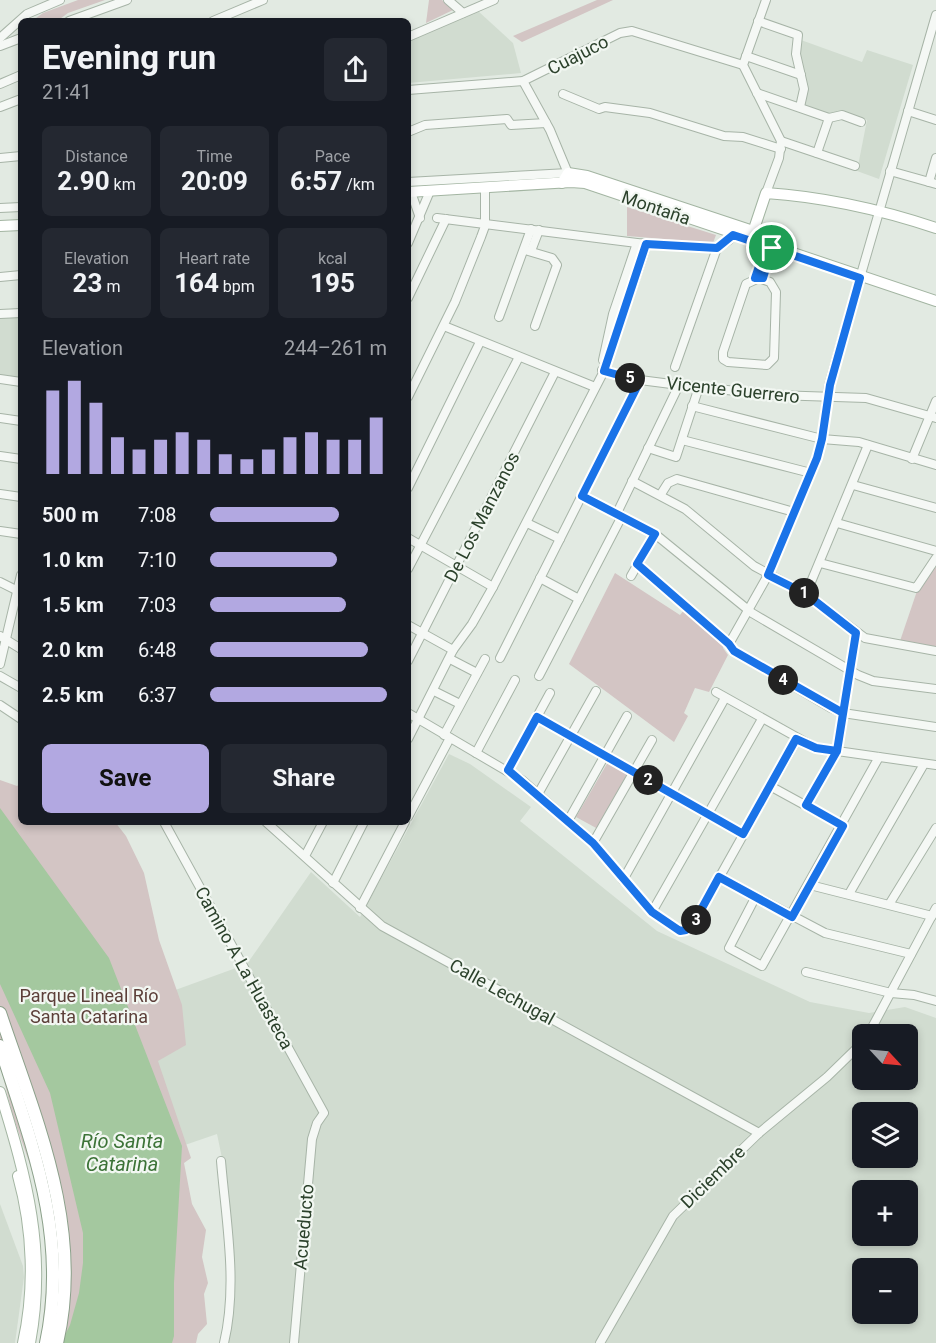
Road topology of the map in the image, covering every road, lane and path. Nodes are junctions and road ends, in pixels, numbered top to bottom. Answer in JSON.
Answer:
{"nodes":[{"id":1,"x":60,"y":0,"type":"edge"},
{"id":2,"x":127,"y":0,"type":"edge"},
{"id":3,"x":263,"y":0,"type":"edge"},
{"id":4,"x":448,"y":0,"type":"edge"},
{"id":5,"x":494,"y":0,"type":"edge"},
{"id":6,"x":766,"y":0,"type":"edge"},
{"id":7,"x":463,"y":13,"type":"junction"},
{"id":8,"x":936,"y":15,"type":"edge"},
{"id":9,"x":22,"y":18,"type":"edge"},
{"id":10,"x":77,"y":18,"type":"edge"},
{"id":11,"x":220,"y":18,"type":"edge"},
{"id":12,"x":758,"y":21,"type":"junction"},
{"id":13,"x":18,"y":22,"type":"edge"},
{"id":14,"x":411,"y":36,"type":"edge"},
{"id":15,"x":0,"y":38,"type":"edge"},
{"id":16,"x":18,"y":39,"type":"edge"},
{"id":17,"x":0,"y":46,"type":"edge"},
{"id":18,"x":745,"y":60,"type":"junction"},
{"id":19,"x":801,"y":75,"type":"junction"},
{"id":20,"x":18,"y":76,"type":"edge"},
{"id":21,"x":523,"y":81,"type":"junction"},
{"id":22,"x":0,"y":84,"type":"edge"},
{"id":23,"x":411,"y":90,"type":"edge"},
{"id":24,"x":757,"y":93,"type":"junction"},
{"id":25,"x":563,"y":94,"type":"dead end"},
{"id":26,"x":18,"y":100,"type":"edge"},
{"id":27,"x":0,"y":107,"type":"edge"},
{"id":28,"x":800,"y":107,"type":"junction"},
{"id":29,"x":908,"y":111,"type":"junction"},
{"id":30,"x":829,"y":118,"type":"junction"},
{"id":31,"x":936,"y":120,"type":"edge"},
{"id":32,"x":861,"y":122,"type":"dead end"},
{"id":33,"x":546,"y":123,"type":"junction"},
{"id":34,"x":411,"y":131,"type":"edge"},
{"id":35,"x":781,"y":145,"type":"junction"},
{"id":36,"x":817,"y":153,"type":"junction"},
{"id":37,"x":18,"y":156,"type":"edge"},
{"id":38,"x":0,"y":158,"type":"edge"},
{"id":39,"x":936,"y":158,"type":"edge"},
{"id":40,"x":855,"y":166,"type":"dead end"},
{"id":41,"x":890,"y":171,"type":"junction"},
{"id":42,"x":567,"y":179,"type":"junction"},
{"id":43,"x":933,"y":183,"type":"edge"},
{"id":44,"x":411,"y":188,"type":"edge"},
{"id":45,"x":411,"y":188,"type":"edge"},
{"id":46,"x":485,"y":188,"type":"junction"},
{"id":47,"x":430,"y":190,"type":"junction"},
{"id":48,"x":411,"y":193,"type":"edge"},
{"id":49,"x":766,"y":194,"type":"junction"},
{"id":50,"x":18,"y":207,"type":"edge"},
{"id":51,"x":0,"y":208,"type":"edge"},
{"id":52,"x":880,"y":209,"type":"junction"},
{"id":53,"x":420,"y":218,"type":"junction"},
{"id":54,"x":18,"y":225,"type":"edge"},
{"id":55,"x":0,"y":226,"type":"edge"},
{"id":56,"x":485,"y":226,"type":"junction"},
{"id":57,"x":936,"y":228,"type":"edge"},
{"id":58,"x":535,"y":230,"type":"junction"},
{"id":59,"x":735,"y":230,"type":"junction"},
{"id":60,"x":752,"y":236,"type":"junction"},
{"id":61,"x":411,"y":237,"type":"edge"},
{"id":62,"x":637,"y":243,"type":"junction"},
{"id":63,"x":646,"y":244,"type":"junction"},
{"id":64,"x":769,"y":247,"type":"junction"},
{"id":65,"x":717,"y":248,"type":"junction"},
{"id":66,"x":528,"y":251,"type":"junction"},
{"id":67,"x":18,"y":275,"type":"edge"},
{"id":68,"x":0,"y":277,"type":"edge"},
{"id":69,"x":759,"y":278,"type":"junction"},
{"id":70,"x":860,"y":278,"type":"junction"},
{"id":71,"x":411,"y":291,"type":"edge"},
{"id":72,"x":936,"y":301,"type":"edge"},
{"id":73,"x":18,"y":312,"type":"edge"},
{"id":74,"x":0,"y":314,"type":"edge"},
{"id":75,"x":499,"y":317,"type":"dead end"},
{"id":76,"x":444,"y":326,"type":"junction"},
{"id":77,"x":535,"y":326,"type":"dead end"},
{"id":78,"x":480,"y":342,"type":"junction"},
{"id":79,"x":519,"y":357,"type":"junction"},
{"id":80,"x":675,"y":367,"type":"dead end"},
{"id":81,"x":555,"y":372,"type":"junction"},
{"id":82,"x":602,"y":372,"type":"junction"},
{"id":83,"x":0,"y":379,"type":"edge"},
{"id":84,"x":640,"y":381,"type":"junction"},
{"id":85,"x":18,"y":382,"type":"edge"},
{"id":86,"x":679,"y":385,"type":"junction"},
{"id":87,"x":595,"y":387,"type":"junction"},
{"id":88,"x":699,"y":387,"type":"junction"},
{"id":89,"x":411,"y":391,"type":"edge"},
{"id":90,"x":828,"y":398,"type":"junction"},
{"id":91,"x":936,"y":401,"type":"edge"},
{"id":92,"x":692,"y":406,"type":"junction"},
{"id":93,"x":934,"y":417,"type":"edge"},
{"id":94,"x":0,"y":418,"type":"edge"},
{"id":95,"x":18,"y":421,"type":"edge"},
{"id":96,"x":822,"y":439,"type":"junction"},
{"id":97,"x":682,"y":440,"type":"junction"},
{"id":98,"x":868,"y":445,"type":"junction"},
{"id":99,"x":648,"y":448,"type":"junction"},
{"id":100,"x":0,"y":456,"type":"edge"},
{"id":101,"x":18,"y":459,"type":"edge"},
{"id":102,"x":912,"y":459,"type":"junction"},
{"id":103,"x":936,"y":465,"type":"edge"},
{"id":104,"x":810,"y":473,"type":"junction"},
{"id":105,"x":632,"y":481,"type":"junction"},
{"id":106,"x":411,"y":482,"type":"edge"},
{"id":107,"x":853,"y":485,"type":"junction"},
{"id":108,"x":0,"y":494,"type":"edge"},
{"id":109,"x":661,"y":494,"type":"junction"},
{"id":110,"x":582,"y":496,"type":"junction"},
{"id":111,"x":18,"y":497,"type":"edge"},
{"id":112,"x":936,"y":508,"type":"edge"},
{"id":113,"x":794,"y":512,"type":"junction"},
{"id":114,"x":619,"y":515,"type":"junction"},
{"id":115,"x":527,"y":522,"type":"junction"},
{"id":116,"x":837,"y":523,"type":"junction"},
{"id":117,"x":0,"y":531,"type":"edge"},
{"id":118,"x":18,"y":534,"type":"edge"},
{"id":119,"x":655,"y":534,"type":"junction"},
{"id":120,"x":560,"y":539,"type":"junction"},
{"id":121,"x":411,"y":540,"type":"edge"},
{"id":122,"x":421,"y":546,"type":"junction"},
{"id":123,"x":936,"y":551,"type":"edge"},
{"id":124,"x":935,"y":562,"type":"edge"},
{"id":125,"x":820,"y":563,"type":"junction"},
{"id":126,"x":411,"y":564,"type":"edge"},
{"id":127,"x":637,"y":564,"type":"junction"},
{"id":128,"x":457,"y":566,"type":"junction"},
{"id":129,"x":768,"y":575,"type":"junction"},
{"id":130,"x":631,"y":576,"type":"dead end"},
{"id":131,"x":540,"y":578,"type":"junction"},
{"id":132,"x":0,"y":582,"type":"edge"},
{"id":133,"x":493,"y":587,"type":"junction"},
{"id":134,"x":18,"y":591,"type":"joint"},
{"id":135,"x":806,"y":594,"type":"junction"},
{"id":136,"x":579,"y":599,"type":"junction"},
{"id":137,"x":747,"y":609,"type":"junction"},
{"id":138,"x":411,"y":627,"type":"edge"},
{"id":139,"x":423,"y":633,"type":"junction"},
{"id":140,"x":856,"y":633,"type":"junction"},
{"id":141,"x":3,"y":638,"type":"edge"},
{"id":142,"x":729,"y":644,"type":"junction"},
{"id":143,"x":18,"y":647,"type":"edge"},
{"id":144,"x":936,"y":651,"type":"edge"},
{"id":145,"x":452,"y":654,"type":"junction"},
{"id":146,"x":411,"y":656,"type":"edge"},
{"id":147,"x":500,"y":658,"type":"dead end"},
{"id":148,"x":484,"y":659,"type":"dead end"},
{"id":149,"x":0,"y":664,"type":"edge"},
{"id":150,"x":849,"y":669,"type":"junction"},
{"id":151,"x":477,"y":673,"type":"junction"},
{"id":152,"x":0,"y":676,"type":"edge"},
{"id":153,"x":539,"y":676,"type":"dead end"},
{"id":154,"x":515,"y":680,"type":"dead end"},
{"id":155,"x":18,"y":685,"type":"edge"},
{"id":156,"x":936,"y":688,"type":"edge"},
{"id":157,"x":434,"y":691,"type":"junction"},
{"id":158,"x":596,"y":691,"type":"dead end"},
{"id":159,"x":716,"y":692,"type":"dead end"},
{"id":160,"x":550,"y":693,"type":"dead end"},
{"id":161,"x":725,"y":698,"type":"junction"},
{"id":162,"x":460,"y":704,"type":"junction"},
{"id":163,"x":0,"y":705,"type":"edge"},
{"id":164,"x":843,"y":713,"type":"junction"},
{"id":165,"x":411,"y":715,"type":"edge"},
{"id":166,"x":627,"y":716,"type":"dead end"},
{"id":167,"x":18,"y":717,"type":"edge"},
{"id":168,"x":537,"y":717,"type":"junction"},
{"id":169,"x":418,"y":719,"type":"junction"},
{"id":170,"x":762,"y":719,"type":"junction"},
{"id":171,"x":936,"y":727,"type":"edge"},
{"id":172,"x":411,"y":733,"type":"edge"},
{"id":173,"x":571,"y":735,"type":"junction"},
{"id":174,"x":447,"y":737,"type":"junction"},
{"id":175,"x":796,"y":739,"type":"junction"},
{"id":176,"x":652,"y":740,"type":"dead end"},
{"id":177,"x":837,"y":751,"type":"junction"},
{"id":178,"x":476,"y":753,"type":"junction"},
{"id":179,"x":605,"y":755,"type":"junction"},
{"id":180,"x":879,"y":758,"type":"junction"},
{"id":181,"x":924,"y":764,"type":"junction"},
{"id":182,"x":936,"y":765,"type":"edge"},
{"id":183,"x":508,"y":770,"type":"junction"},
{"id":184,"x":634,"y":772,"type":"junction"},
{"id":185,"x":770,"y":786,"type":"junction"},
{"id":186,"x":672,"y":793,"type":"junction"},
{"id":187,"x":538,"y":794,"type":"junction"},
{"id":188,"x":806,"y":805,"type":"junction"},
{"id":189,"x":411,"y":811,"type":"edge"},
{"id":190,"x":708,"y":814,"type":"junction"},
{"id":191,"x":568,"y":821,"type":"junction"},
{"id":192,"x":166,"y":825,"type":"edge"},
{"id":193,"x":269,"y":825,"type":"edge"},
{"id":194,"x":279,"y":825,"type":"edge"},
{"id":195,"x":321,"y":825,"type":"edge"},
{"id":196,"x":362,"y":825,"type":"edge"},
{"id":197,"x":403,"y":825,"type":"edge"},
{"id":198,"x":843,"y":826,"type":"junction"},
{"id":199,"x":936,"y":828,"type":"edge"},
{"id":200,"x":276,"y":831,"type":"junction"},
{"id":201,"x":743,"y":834,"type":"junction"},
{"id":202,"x":593,"y":843,"type":"junction"},
{"id":203,"x":305,"y":856,"type":"junction"},
{"id":204,"x":719,"y":877,"type":"junction"},
{"id":205,"x":623,"y":880,"type":"junction"},
{"id":206,"x":333,"y":883,"type":"junction"},
{"id":207,"x":810,"y":885,"type":"junction"},
{"id":208,"x":849,"y":894,"type":"junction"},
{"id":209,"x":755,"y":898,"type":"junction"},
{"id":210,"x":890,"y":903,"type":"junction"},
{"id":211,"x":360,"y":908,"type":"junction"},
{"id":212,"x":652,"y":912,"type":"junction"},
{"id":213,"x":934,"y":912,"type":"edge"},
{"id":214,"x":792,"y":917,"type":"junction"},
{"id":215,"x":911,"y":954,"type":"junction"},
{"id":216,"x":806,"y":972,"type":"dead end"},
{"id":217,"x":891,"y":993,"type":"junction"},
{"id":218,"x":936,"y":1001,"type":"edge"},
{"id":219,"x":0,"y":1013,"type":"edge"},
{"id":220,"x":874,"y":1024,"type":"edge"},
{"id":221,"x":0,"y":1046,"type":"edge"},
{"id":222,"x":852,"y":1052,"type":"edge"},
{"id":223,"x":0,"y":1092,"type":"edge"},
{"id":224,"x":324,"y":1113,"type":"joint"},
{"id":225,"x":0,"y":1115,"type":"edge"},
{"id":226,"x":759,"y":1133,"type":"junction"},
{"id":227,"x":221,"y":1161,"type":"dead end"},
{"id":228,"x":23,"y":1343,"type":"edge"},
{"id":229,"x":30,"y":1343,"type":"edge"},
{"id":230,"x":46,"y":1343,"type":"edge"},
{"id":231,"x":57,"y":1343,"type":"edge"},
{"id":232,"x":224,"y":1343,"type":"edge"},
{"id":233,"x":294,"y":1343,"type":"edge"},
{"id":234,"x":600,"y":1343,"type":"edge"}],
"edges":[{"from":1,"to":9,"type":"street"},
{"from":2,"to":10,"type":"street"},
{"from":3,"to":11,"type":"street"},
{"from":4,"to":7,"type":"street"},
{"from":5,"to":7,"type":"street"},
{"from":6,"to":12,"type":"street"},
{"from":7,"to":14,"type":"street"},
{"from":8,"to":29,"type":"street"},
{"from":12,"to":18,"type":"street"},
{"from":12,"to":19,"type":"street"},
{"from":13,"to":15,"type":"street"},
{"from":16,"to":17,"type":"street"},
{"from":18,"to":19,"type":"street","name":"Cuajuco"},
{"from":18,"to":21,"type":"street","name":"Cuajuco"},
{"from":18,"to":24,"type":"street"},
{"from":19,"to":28,"type":"street"},
{"from":20,"to":22,"type":"street"},
{"from":21,"to":23,"type":"street","name":"Cuajuco"},
{"from":21,"to":33,"type":"street"},
{"from":24,"to":28,"type":"street"},
{"from":24,"to":35,"type":"street"},
{"from":25,"to":35,"type":"street"},
{"from":26,"to":27,"type":"street"},
{"from":28,"to":30,"type":"street"},
{"from":29,"to":31,"type":"street"},
{"from":29,"to":41,"type":"street"},
{"from":30,"to":32,"type":"street"},
{"from":30,"to":36,"type":"street"},
{"from":33,"to":34,"type":"street"},
{"from":33,"to":42,"type":"street"},
{"from":35,"to":36,"type":"street"},
{"from":35,"to":49,"type":"street"},
{"from":36,"to":40,"type":"street"},
{"from":37,"to":38,"type":"street"},
{"from":39,"to":43,"type":"street"},
{"from":41,"to":43,"type":"street"},
{"from":41,"to":52,"type":"street"},
{"from":42,"to":44,"type":"street","name":"Montaña"},
{"from":42,"to":46,"type":"main road","name":"Montaña"},
{"from":42,"to":59,"type":"main road","name":"Montaña"},
{"from":45,"to":47,"type":"main road","name":"Montaña"},
{"from":46,"to":47,"type":"main road","name":"Montaña"},
{"from":46,"to":56,"type":"street"},
{"from":47,"to":53,"type":"street"},
{"from":48,"to":53,"type":"street"},
{"from":49,"to":52,"type":"main road"},
{"from":49,"to":60,"type":"main road"},
{"from":50,"to":51,"type":"street"},
{"from":52,"to":57,"type":"main road"},
{"from":52,"to":70,"type":"street"},
{"from":53,"to":61,"type":"street"},
{"from":54,"to":55,"type":"main road"},
{"from":56,"to":58,"type":"street"},
{"from":56,"to":71,"type":"street"},
{"from":56,"to":76,"type":"street"},
{"from":58,"to":62,"type":"street"},
{"from":58,"to":66,"type":"street"},
{"from":59,"to":60,"type":"main road","name":"Montaña"},
{"from":59,"to":65,"type":"street"},
{"from":60,"to":64,"type":"main road","name":"Montaña"},
{"from":62,"to":63,"type":"street"},
{"from":62,"to":82,"type":"street"},
{"from":63,"to":65,"type":"street"},
{"from":63,"to":82,"type":"street"},
{"from":64,"to":69,"type":"street"},
{"from":64,"to":70,"type":"main road","name":"Montaña"},
{"from":65,"to":80,"type":"street"},
{"from":66,"to":75,"type":"street"},
{"from":66,"to":77,"type":"street"},
{"from":67,"to":68,"type":"street"},
{"from":69,"to":69,"type":"street"},
{"from":70,"to":72,"type":"main road","name":"Montaña"},
{"from":70,"to":90,"type":"street"},
{"from":73,"to":74,"type":"street"},
{"from":76,"to":78,"type":"street"},
{"from":76,"to":89,"type":"street"},
{"from":78,"to":79,"type":"street"},
{"from":78,"to":106,"type":"street"},
{"from":79,"to":81,"type":"street"},
{"from":79,"to":122,"type":"street"},
{"from":81,"to":87,"type":"street"},
{"from":81,"to":128,"type":"street","name":"De Los Manzanos"},
{"from":82,"to":84,"type":"street","name":"Vicente Guerrero"},
{"from":82,"to":87,"type":"street"},
{"from":83,"to":85,"type":"street"},
{"from":84,"to":86,"type":"street","name":"Vicente Guerrero"},
{"from":84,"to":110,"type":"street"},
{"from":86,"to":88,"type":"street","name":"Vicente Guerrero"},
{"from":86,"to":99,"type":"street"},
{"from":87,"to":115,"type":"street"},
{"from":88,"to":90,"type":"street","name":"Vicente Guerrero"},
{"from":88,"to":92,"type":"street"},
{"from":90,"to":93,"type":"street","name":"Vicente Guerrero"},
{"from":90,"to":96,"type":"street"},
{"from":91,"to":93,"type":"street"},
{"from":92,"to":96,"type":"street"},
{"from":92,"to":97,"type":"street"},
{"from":93,"to":102,"type":"street"},
{"from":94,"to":95,"type":"street"},
{"from":96,"to":98,"type":"street"},
{"from":96,"to":104,"type":"street"},
{"from":97,"to":99,"type":"street"},
{"from":97,"to":104,"type":"street"},
{"from":98,"to":102,"type":"street"},
{"from":98,"to":107,"type":"street"},
{"from":99,"to":105,"type":"street"},
{"from":100,"to":101,"type":"street"},
{"from":102,"to":103,"type":"street"},
{"from":104,"to":113,"type":"street"},
{"from":105,"to":109,"type":"street"},
{"from":105,"to":114,"type":"street"},
{"from":107,"to":112,"type":"street"},
{"from":107,"to":116,"type":"street"},
{"from":108,"to":111,"type":"street"},
{"from":109,"to":113,"type":"street"},
{"from":109,"to":129,"type":"street"},
{"from":110,"to":114,"type":"street"},
{"from":110,"to":120,"type":"street"},
{"from":113,"to":129,"type":"street"},
{"from":114,"to":119,"type":"street"},
{"from":114,"to":136,"type":"street"},
{"from":115,"to":120,"type":"street"},
{"from":115,"to":133,"type":"street"},
{"from":116,"to":123,"type":"street"},
{"from":116,"to":125,"type":"street"},
{"from":117,"to":118,"type":"street"},
{"from":119,"to":127,"type":"street"},
{"from":119,"to":137,"type":"street"},
{"from":120,"to":131,"type":"street"},
{"from":121,"to":122,"type":"street"},
{"from":122,"to":126,"type":"street"},
{"from":122,"to":128,"type":"street"},
{"from":124,"to":125,"type":"street"},
{"from":125,"to":135,"type":"street"},
{"from":127,"to":130,"type":"street"},
{"from":127,"to":142,"type":"street"},
{"from":128,"to":133,"type":"street"},
{"from":128,"to":139,"type":"street","name":"De Los Manzanos"},
{"from":129,"to":135,"type":"street"},
{"from":129,"to":137,"type":"street"},
{"from":131,"to":136,"type":"street"},
{"from":131,"to":147,"type":"street"},
{"from":132,"to":134,"type":"street"},
{"from":133,"to":145,"type":"street"},
{"from":134,"to":141,"type":"street"},
{"from":135,"to":140,"type":"street"},
{"from":136,"to":153,"type":"street"},
{"from":137,"to":142,"type":"street"},
{"from":137,"to":150,"type":"street"},
{"from":138,"to":139,"type":"street"},
{"from":139,"to":145,"type":"street"},
{"from":139,"to":146,"type":"street","name":"De Los Manzanos"},
{"from":140,"to":144,"type":"street"},
{"from":140,"to":150,"type":"street"},
{"from":141,"to":143,"type":"street"},
{"from":141,"to":149,"type":"street"},
{"from":142,"to":164,"type":"street"},
{"from":145,"to":151,"type":"street"},
{"from":145,"to":157,"type":"street"},
{"from":148,"to":151,"type":"street"},
{"from":150,"to":156,"type":"street"},
{"from":150,"to":164,"type":"street"},
{"from":151,"to":162,"type":"street"},
{"from":152,"to":155,"type":"street"},
{"from":154,"to":178,"type":"street"},
{"from":157,"to":162,"type":"street"},
{"from":157,"to":169,"type":"street"},
{"from":158,"to":173,"type":"street"},
{"from":159,"to":161,"type":"street"},
{"from":160,"to":168,"type":"street"},
{"from":161,"to":170,"type":"street"},
{"from":161,"to":186,"type":"street"},
{"from":162,"to":174,"type":"street"},
{"from":163,"to":167,"type":"street"},
{"from":164,"to":171,"type":"street"},
{"from":164,"to":177,"type":"street"},
{"from":165,"to":169,"type":"street"},
{"from":166,"to":179,"type":"street"},
{"from":168,"to":173,"type":"street"},
{"from":168,"to":183,"type":"street"},
{"from":169,"to":172,"type":"street"},
{"from":169,"to":174,"type":"street"},
{"from":170,"to":175,"type":"street"},
{"from":170,"to":190,"type":"street"},
{"from":173,"to":179,"type":"street"},
{"from":173,"to":187,"type":"street"},
{"from":174,"to":178,"type":"street"},
{"from":174,"to":189,"type":"street"},
{"from":175,"to":177,"type":"street"},
{"from":175,"to":185,"type":"street"},
{"from":176,"to":184,"type":"street"},
{"from":177,"to":180,"type":"street"},
{"from":177,"to":188,"type":"street"},
{"from":178,"to":183,"type":"street"},
{"from":179,"to":184,"type":"street"},
{"from":179,"to":191,"type":"street"},
{"from":180,"to":181,"type":"street"},
{"from":180,"to":198,"type":"street"},
{"from":181,"to":182,"type":"street"},
{"from":181,"to":208,"type":"street"},
{"from":183,"to":187,"type":"street"},
{"from":184,"to":186,"type":"street"},
{"from":184,"to":202,"type":"street"},
{"from":185,"to":188,"type":"street"},
{"from":185,"to":201,"type":"street"},
{"from":186,"to":190,"type":"street"},
{"from":186,"to":205,"type":"street"},
{"from":187,"to":191,"type":"street"},
{"from":188,"to":198,"type":"street"},
{"from":190,"to":201,"type":"street"},
{"from":190,"to":212,"type":"street"},
{"from":191,"to":202,"type":"street"},
{"from":192,"to":224,"type":"street","name":"Camino A La Huasteca"},
{"from":193,"to":200,"type":"street","name":"Calle Lechugal"},
{"from":194,"to":200,"type":"street"},
{"from":195,"to":203,"type":"street"},
{"from":196,"to":206,"type":"street"},
{"from":197,"to":211,"type":"street"},
{"from":198,"to":207,"type":"street"},
{"from":199,"to":210,"type":"street"},
{"from":200,"to":203,"type":"street","name":"Calle Lechugal"},
{"from":201,"to":204,"type":"street"},
{"from":202,"to":205,"type":"street"},
{"from":203,"to":206,"type":"street","name":"Calle Lechugal"},
{"from":204,"to":209,"type":"street"},
{"from":204,"to":212,"type":"street"},
{"from":205,"to":212,"type":"street"},
{"from":206,"to":211,"type":"street","name":"Calle Lechugal"},
{"from":207,"to":208,"type":"street"},
{"from":207,"to":214,"type":"street"},
{"from":208,"to":210,"type":"street"},
{"from":209,"to":214,"type":"street"},
{"from":209,"to":214,"type":"street"},
{"from":210,"to":213,"type":"street"},
{"from":211,"to":226,"type":"street","name":"Calle Lechugal"},
{"from":213,"to":215,"type":"street"},
{"from":214,"to":215,"type":"street"},
{"from":215,"to":217,"type":"street"},
{"from":216,"to":217,"type":"street"},
{"from":217,"to":218,"type":"street"},
{"from":217,"to":220,"type":"street"},
{"from":219,"to":231,"type":"highway"},
{"from":221,"to":230,"type":"highway"},
{"from":222,"to":226,"type":"street","name":"Diciembre"},
{"from":223,"to":229,"type":"main road"},
{"from":224,"to":233,"type":"street","name":"Acueducto"},
{"from":225,"to":228,"type":"main road"},
{"from":226,"to":234,"type":"street","name":"Diciembre"},
{"from":227,"to":232,"type":"street"}]}
